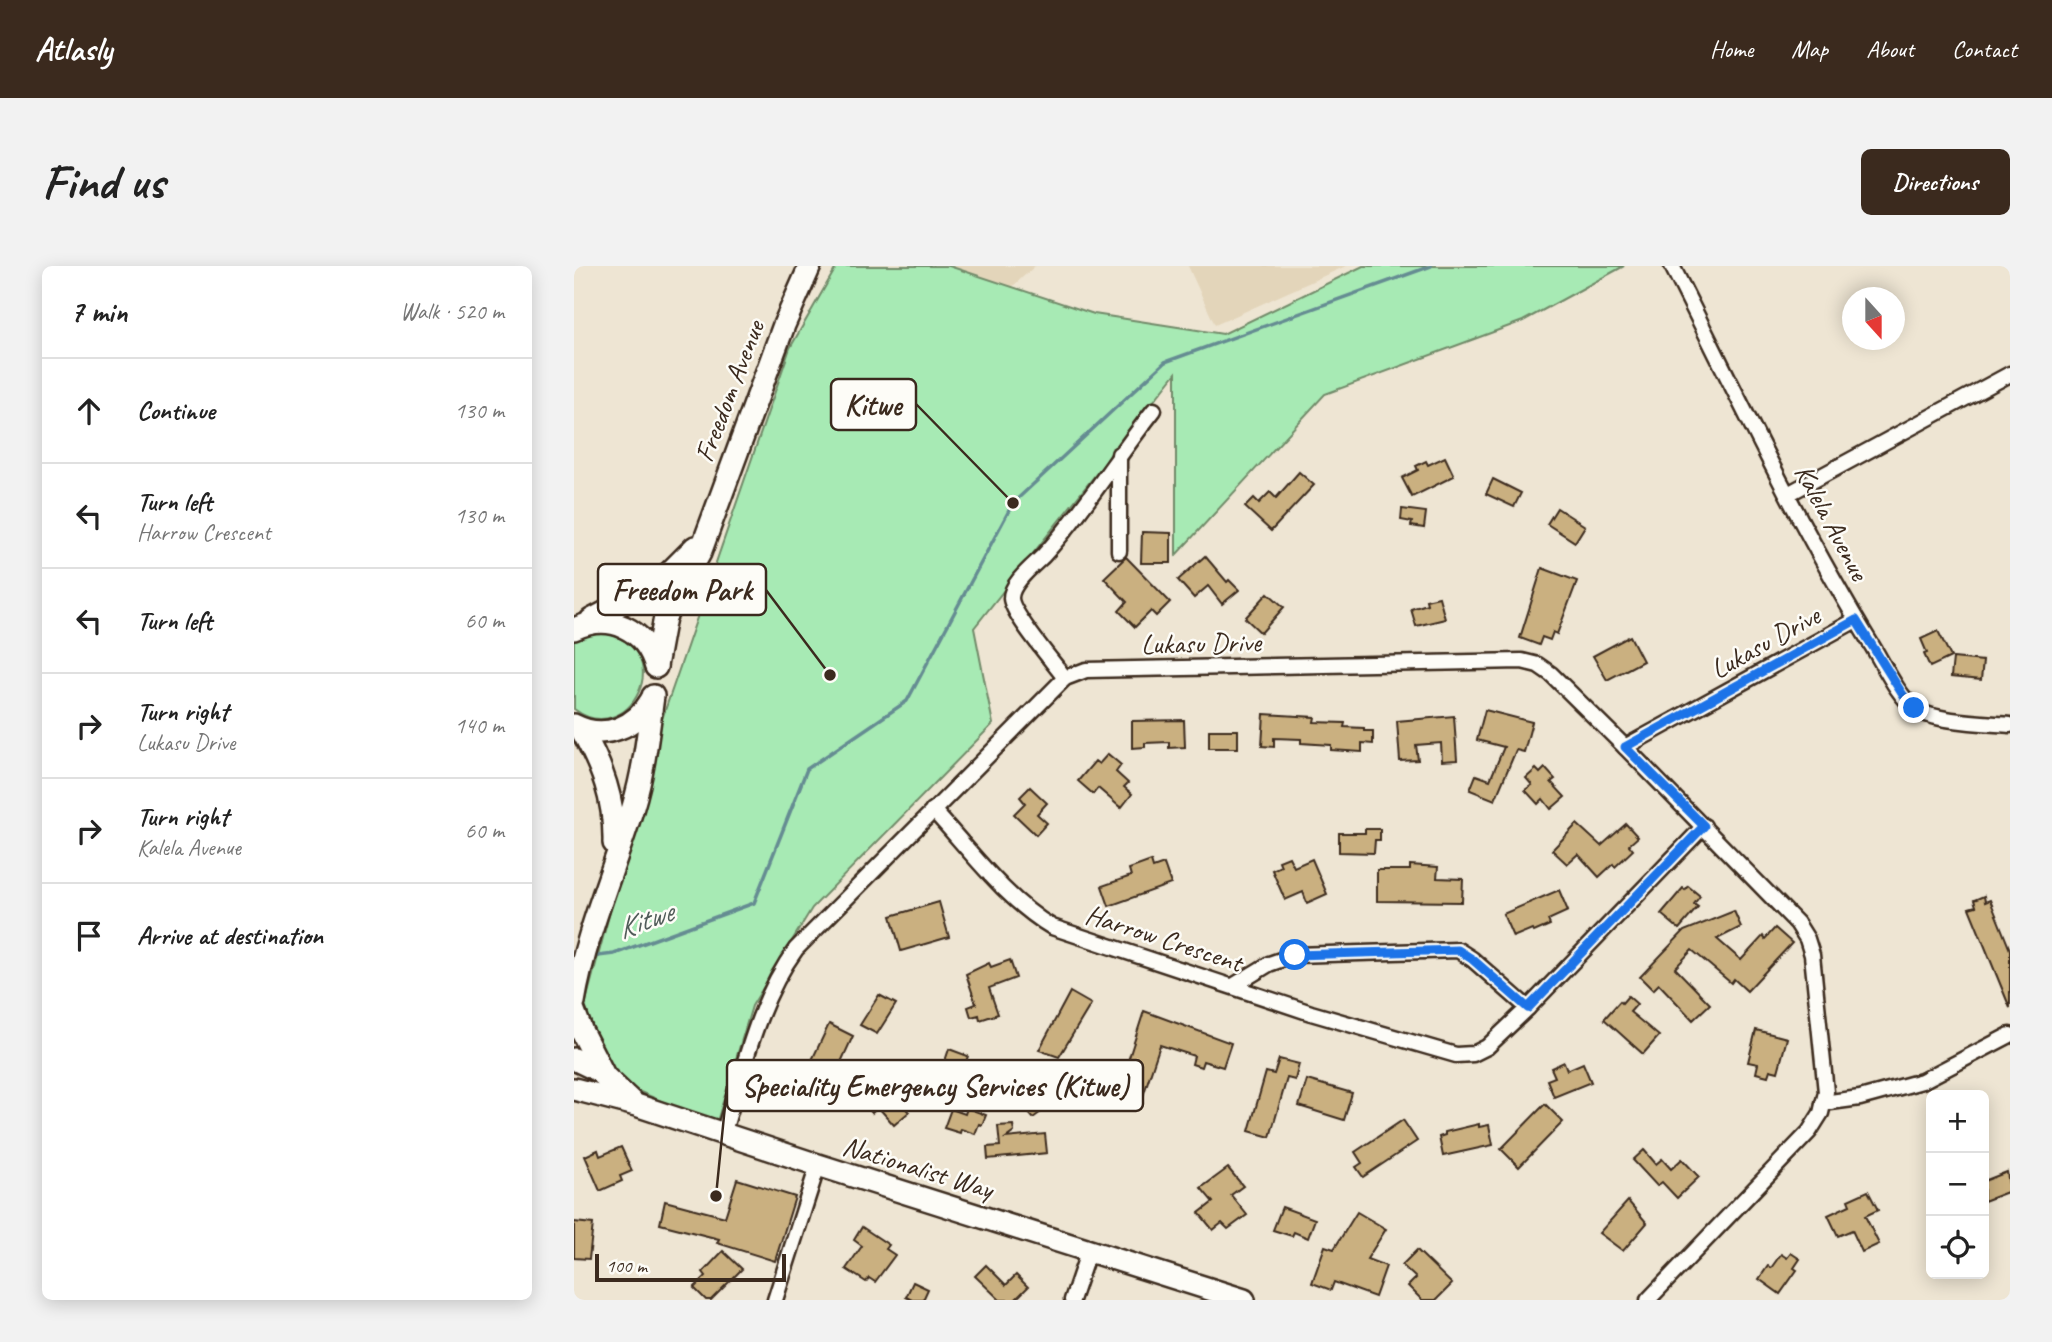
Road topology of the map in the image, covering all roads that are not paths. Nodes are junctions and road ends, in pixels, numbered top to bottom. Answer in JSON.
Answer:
{"nodes":[{"id":1,"x":810,"y":266,"type":"edge"},
{"id":2,"x":1672,"y":266,"type":"edge"},
{"id":3,"x":2010,"y":374,"type":"edge"},
{"id":4,"x":1154,"y":410,"type":"dead end"},
{"id":5,"x":1119,"y":454,"type":"junction"},
{"id":6,"x":1788,"y":495,"type":"junction"},
{"id":7,"x":704,"y":538,"type":"junction"},
{"id":8,"x":1119,"y":551,"type":"dead end"},
{"id":9,"x":1856,"y":620,"type":"junction"},
{"id":10,"x":580,"y":626,"type":"edge"},
{"id":11,"x":656,"y":666,"type":"junction"},
{"id":12,"x":1065,"y":678,"type":"junction"},
{"id":13,"x":653,"y":696,"type":"junction"},
{"id":14,"x":2010,"y":725,"type":"edge"},
{"id":15,"x":578,"y":727,"type":"edge"},
{"id":16,"x":1625,"y":747,"type":"junction"},
{"id":17,"x":933,"y":810,"type":"junction"},
{"id":18,"x":1704,"y":826,"type":"junction"},
{"id":19,"x":614,"y":863,"type":"junction"},
{"id":20,"x":1233,"y":986,"type":"junction"},
{"id":21,"x":576,"y":992,"type":"edge"},
{"id":22,"x":1528,"y":1008,"type":"junction"},
{"id":23,"x":574,"y":1012,"type":"edge"},
{"id":24,"x":2010,"y":1035,"type":"edge"},
{"id":25,"x":574,"y":1059,"type":"edge"},
{"id":26,"x":605,"y":1076,"type":"junction"},
{"id":27,"x":574,"y":1090,"type":"edge"},
{"id":28,"x":1823,"y":1103,"type":"junction"},
{"id":29,"x":636,"y":1105,"type":"junction"},
{"id":30,"x":723,"y":1134,"type":"junction"},
{"id":31,"x":818,"y":1165,"type":"junction"},
{"id":32,"x":1089,"y":1251,"type":"junction"},
{"id":33,"x":775,"y":1300,"type":"edge"},
{"id":34,"x":1072,"y":1300,"type":"edge"},
{"id":35,"x":1244,"y":1300,"type":"edge"},
{"id":36,"x":1648,"y":1300,"type":"edge"}],
"edges":[{"from":1,"to":7,"type":"main road","name":"Freedom Avenue"},
{"from":2,"to":6,"type":"street","name":"Kalela Avenue"},
{"from":3,"to":6,"type":"street"},
{"from":4,"to":5,"type":"street"},
{"from":5,"to":8,"type":"street"},
{"from":5,"to":12,"type":"street"},
{"from":6,"to":9,"type":"street","name":"Kalela Avenue"},
{"from":7,"to":10,"type":"main road","name":"Freedom Avenue"},
{"from":7,"to":11,"type":"main road","name":"Freedom Avenue"},
{"from":9,"to":14,"type":"street","name":"Kalela Avenue"},
{"from":9,"to":16,"type":"street","name":"Lukasu Drive"},
{"from":10,"to":11,"type":"main road"},
{"from":11,"to":13,"type":"main road","name":"Freedom Avenue"},
{"from":12,"to":16,"type":"street","name":"Lukasu Drive"},
{"from":12,"to":17,"type":"street"},
{"from":13,"to":15,"type":"main road"},
{"from":13,"to":19,"type":"main road"},
{"from":15,"to":19,"type":"main road"},
{"from":16,"to":18,"type":"street"},
{"from":17,"to":20,"type":"street","name":"Harrow Crescent"},
{"from":17,"to":30,"type":"street"},
{"from":18,"to":22,"type":"street","name":"Harrow Crescent"},
{"from":18,"to":28,"type":"street"},
{"from":19,"to":21,"type":"main road"},
{"from":20,"to":22,"type":"street","name":"Harrow Crescent"},
{"from":20,"to":22,"type":"street"},
{"from":23,"to":26,"type":"main road"},
{"from":24,"to":28,"type":"street"},
{"from":25,"to":26,"type":"main road"},
{"from":26,"to":29,"type":"main road"},
{"from":27,"to":29,"type":"main road","name":"Nationalist Way"},
{"from":28,"to":36,"type":"street"},
{"from":29,"to":30,"type":"main road","name":"Nationalist Way"},
{"from":30,"to":31,"type":"main road","name":"Nationalist Way"},
{"from":31,"to":32,"type":"main road","name":"Nationalist Way"},
{"from":31,"to":33,"type":"street"},
{"from":32,"to":34,"type":"street"},
{"from":32,"to":35,"type":"main road","name":"Nationalist Way"}]}
